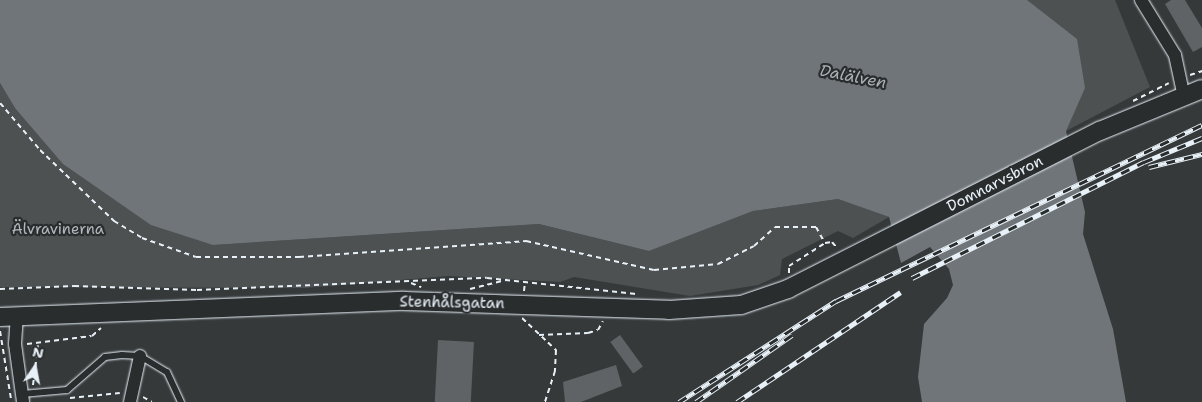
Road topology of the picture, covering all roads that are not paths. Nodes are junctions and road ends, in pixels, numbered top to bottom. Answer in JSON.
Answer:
{"nodes":[{"id":1,"x":1141,"y":0,"type":"edge"},
{"id":2,"x":1202,"y":89,"type":"edge"},
{"id":3,"x":1183,"y":94,"type":"junction"},
{"id":4,"x":890,"y":237,"type":"joint"},
{"id":5,"x":9,"y":316,"type":"edge"},
{"id":6,"x":140,"y":356,"type":"junction"},
{"id":7,"x":132,"y":397,"type":"edge"},
{"id":8,"x":24,"y":398,"type":"edge"},
{"id":9,"x":181,"y":402,"type":"edge"}],
"edges":[{"from":1,"to":3,"type":"street"},
{"from":2,"to":3,"type":"street"},
{"from":3,"to":4,"type":"street","name":"Domnarvsbron"},
{"from":4,"to":5,"type":"street","name":"Stenhålsgatan"},
{"from":5,"to":8,"type":"street"},
{"from":6,"to":7,"type":"street"},
{"from":6,"to":8,"type":"lane"},
{"from":6,"to":9,"type":"lane"}]}
